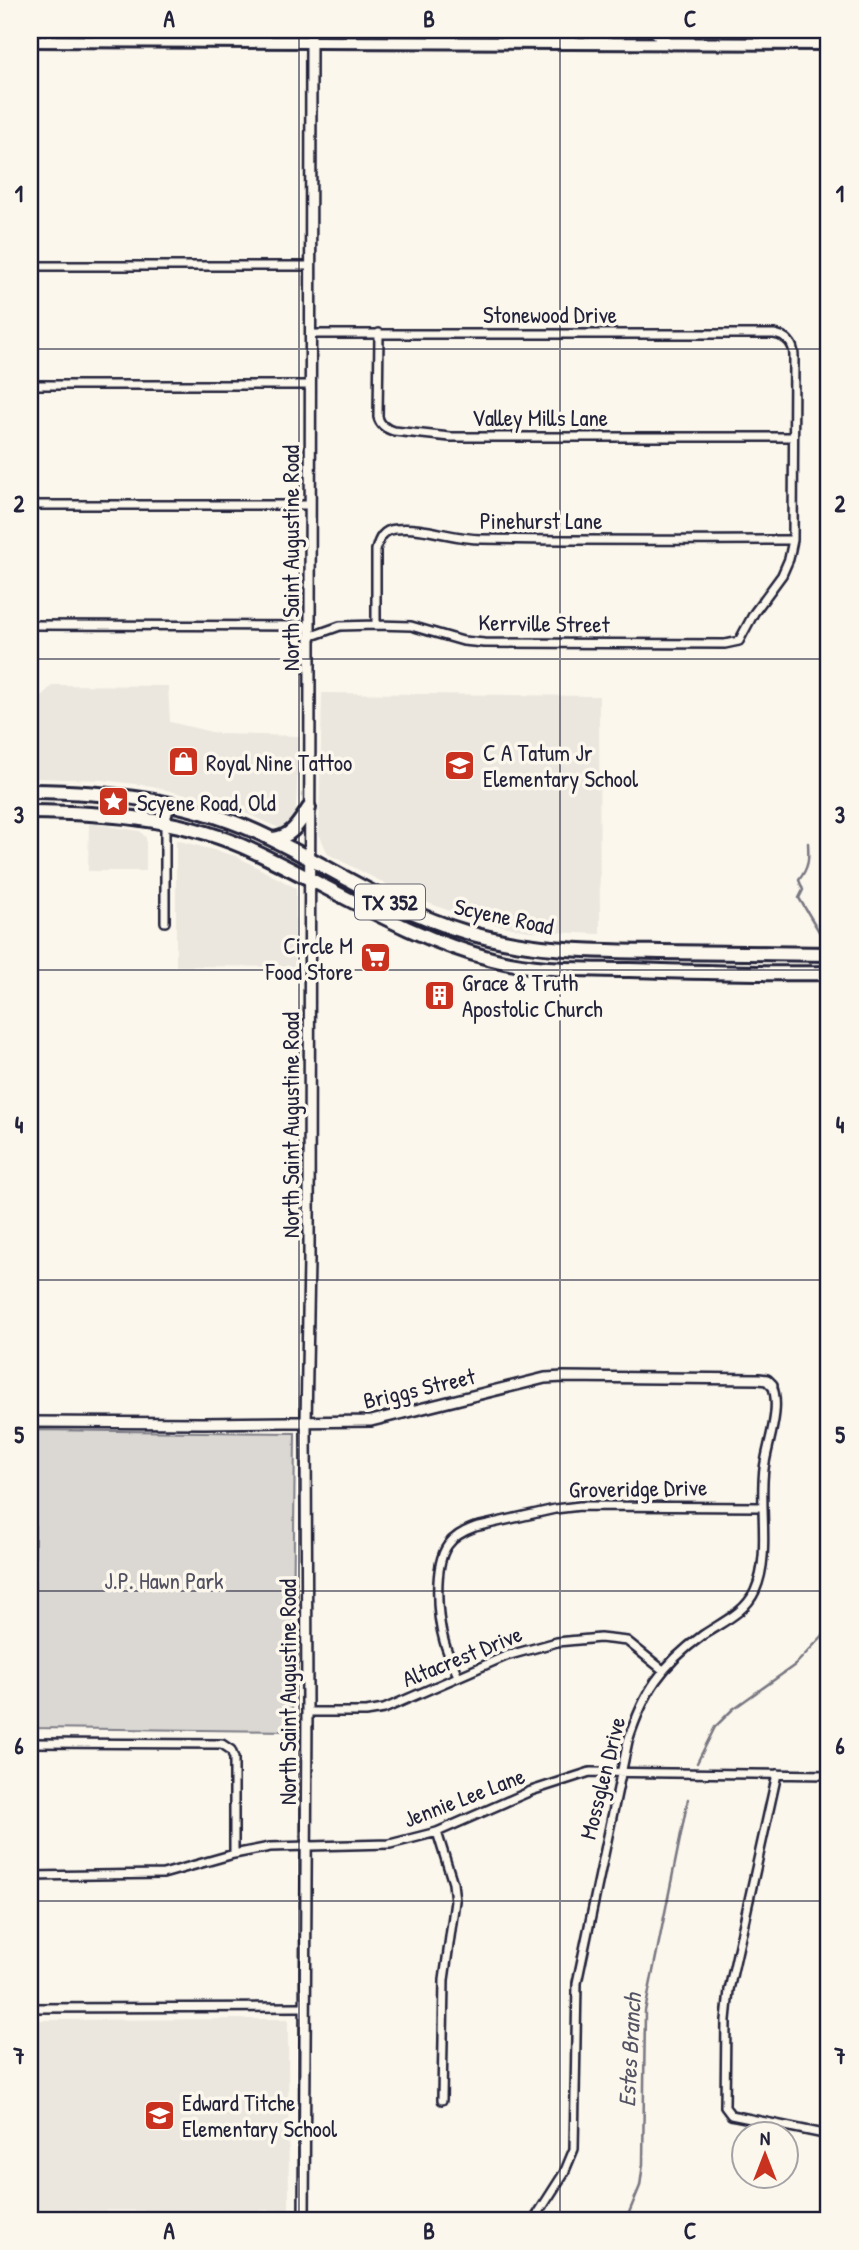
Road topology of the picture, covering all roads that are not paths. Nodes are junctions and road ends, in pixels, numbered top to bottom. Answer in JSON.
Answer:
{"nodes":[{"id":1,"x":438,"y":30,"type":"edge"},
{"id":2,"x":653,"y":30,"type":"edge"},
{"id":3,"x":793,"y":30,"type":"edge"},
{"id":4,"x":311,"y":35,"type":"edge"},
{"id":5,"x":30,"y":41,"type":"edge"},
{"id":6,"x":438,"y":44,"type":"junction"},
{"id":7,"x":670,"y":44,"type":"junction"},
{"id":8,"x":793,"y":44,"type":"junction"},
{"id":9,"x":829,"y":44,"type":"edge"},
{"id":10,"x":30,"y":266,"type":"edge"},
{"id":11,"x":310,"y":266,"type":"junction"},
{"id":12,"x":379,"y":333,"type":"junction"},
{"id":13,"x":310,"y":334,"type":"junction"},
{"id":14,"x":30,"y":384,"type":"edge"},
{"id":15,"x":310,"y":385,"type":"junction"},
{"id":16,"x":793,"y":437,"type":"junction"},
{"id":17,"x":30,"y":505,"type":"edge"},
{"id":18,"x":309,"y":505,"type":"junction"},
{"id":19,"x":793,"y":540,"type":"junction"},
{"id":20,"x":30,"y":625,"type":"edge"},
{"id":21,"x":376,"y":625,"type":"junction"},
{"id":22,"x":309,"y":626,"type":"junction"},
{"id":23,"x":309,"y":637,"type":"junction"},
{"id":24,"x":30,"y":791,"type":"edge"},
{"id":25,"x":170,"y":803,"type":"junction"},
{"id":26,"x":309,"y":807,"type":"junction"},
{"id":27,"x":30,"y":812,"type":"edge"},
{"id":28,"x":165,"y":823,"type":"junction"},
{"id":29,"x":272,"y":839,"type":"junction"},
{"id":30,"x":309,"y":858,"type":"junction"},
{"id":31,"x":309,"y":879,"type":"junction"},
{"id":32,"x":165,"y":922,"type":"dead end"},
{"id":33,"x":829,"y":954,"type":"edge"},
{"id":34,"x":829,"y":973,"type":"edge"},
{"id":35,"x":772,"y":1385,"type":"joint"},
{"id":36,"x":30,"y":1422,"type":"edge"},
{"id":37,"x":306,"y":1423,"type":"junction"},
{"id":38,"x":762,"y":1507,"type":"junction"},
{"id":39,"x":663,"y":1670,"type":"junction"},
{"id":40,"x":458,"y":1676,"type":"junction"},
{"id":41,"x":307,"y":1712,"type":"junction"},
{"id":42,"x":30,"y":1743,"type":"edge"},
{"id":43,"x":622,"y":1772,"type":"junction"},
{"id":44,"x":778,"y":1774,"type":"junction"},
{"id":45,"x":829,"y":1775,"type":"edge"},
{"id":46,"x":437,"y":1832,"type":"junction"},
{"id":47,"x":306,"y":1847,"type":"junction"},
{"id":48,"x":234,"y":1854,"type":"junction"},
{"id":49,"x":30,"y":1876,"type":"edge"},
{"id":50,"x":304,"y":2007,"type":"junction"},
{"id":51,"x":30,"y":2008,"type":"edge"},
{"id":52,"x":442,"y":2100,"type":"dead end"},
{"id":53,"x":829,"y":2135,"type":"edge"},
{"id":54,"x":304,"y":2220,"type":"edge"},
{"id":55,"x":534,"y":2220,"type":"edge"}],
"edges":[{"from":1,"to":6,"type":"main road"},
{"from":2,"to":7,"type":"main road"},
{"from":3,"to":8,"type":"main road"},
{"from":4,"to":5,"type":"main road"},
{"from":4,"to":6,"type":"main road"},
{"from":4,"to":11,"type":"street","name":"North Saint Augustine Road"},
{"from":6,"to":7,"type":"main road"},
{"from":7,"to":8,"type":"main road"},
{"from":8,"to":9,"type":"main road"},
{"from":10,"to":11,"type":"street"},
{"from":11,"to":13,"type":"street","name":"North Saint Augustine Road"},
{"from":12,"to":13,"type":"street","name":"Stonewood Drive"},
{"from":12,"to":16,"type":"street","name":"Valley Mills Lane"},
{"from":12,"to":16,"type":"street","name":"Stonewood Drive"},
{"from":13,"to":15,"type":"street","name":"North Saint Augustine Road"},
{"from":14,"to":15,"type":"street"},
{"from":15,"to":18,"type":"street","name":"North Saint Augustine Road"},
{"from":16,"to":19,"type":"street"},
{"from":17,"to":18,"type":"street"},
{"from":18,"to":22,"type":"street","name":"North Saint Augustine Road"},
{"from":19,"to":21,"type":"street","name":"Kerrville Street"},
{"from":19,"to":21,"type":"street","name":"Pinehurst Lane"},
{"from":20,"to":22,"type":"street"},
{"from":21,"to":23,"type":"street","name":"Kerrville Street"},
{"from":22,"to":23,"type":"street","name":"North Saint Augustine Road"},
{"from":23,"to":26,"type":"street","name":"North Saint Augustine Road"},
{"from":24,"to":25,"type":"main road","name":"Scyene Road","number":"TX 352"},
{"from":25,"to":28,"type":"street"},
{"from":25,"to":29,"type":"main road","name":"Scyene Road","number":"TX 352"},
{"from":26,"to":29,"type":"main road"},
{"from":26,"to":30,"type":"street","name":"North Saint Augustine Road"},
{"from":27,"to":28,"type":"main road","name":"Scyene Road","number":"TX 352"},
{"from":28,"to":31,"type":"main road","name":"Scyene Road","number":"TX 352"},
{"from":28,"to":32,"type":"street"},
{"from":29,"to":30,"type":"main road","name":"Scyene Road","number":"TX 352"},
{"from":30,"to":31,"type":"street","name":"North Saint Augustine Road"},
{"from":30,"to":33,"type":"main road","name":"Scyene Road","number":"TX 352"},
{"from":31,"to":34,"type":"main road","name":"Scyene Road","number":"TX 352"},
{"from":31,"to":37,"type":"street","name":"North Saint Augustine Road"},
{"from":35,"to":37,"type":"street","name":"Briggs Street"},
{"from":35,"to":38,"type":"street","name":"Mossglen Drive"},
{"from":36,"to":37,"type":"street","name":"Briggs Street"},
{"from":37,"to":41,"type":"street","name":"North Saint Augustine Road"},
{"from":38,"to":39,"type":"street","name":"Mossglen Drive"},
{"from":38,"to":40,"type":"street","name":"Groveridge Drive"},
{"from":39,"to":40,"type":"street","name":"Altacrest Drive"},
{"from":39,"to":43,"type":"street","name":"Mossglen Drive"},
{"from":40,"to":41,"type":"street","name":"Altacrest Drive"},
{"from":41,"to":47,"type":"street","name":"North Saint Augustine Road"},
{"from":42,"to":48,"type":"street"},
{"from":43,"to":44,"type":"street","name":"Jennie Lee Lane"},
{"from":43,"to":46,"type":"street","name":"Jennie Lee Lane"},
{"from":43,"to":55,"type":"street","name":"Mossglen Drive"},
{"from":44,"to":45,"type":"street","name":"Jennie Lee Lane"},
{"from":44,"to":53,"type":"street"},
{"from":46,"to":47,"type":"street","name":"Jennie Lee Lane"},
{"from":46,"to":52,"type":"street"},
{"from":47,"to":48,"type":"street","name":"Jennie Lee Lane"},
{"from":47,"to":50,"type":"street","name":"North Saint Augustine Road"},
{"from":48,"to":49,"type":"street","name":"Jennie Lee Lane"},
{"from":50,"to":51,"type":"street"},
{"from":50,"to":54,"type":"street","name":"North Saint Augustine Road"}]}
